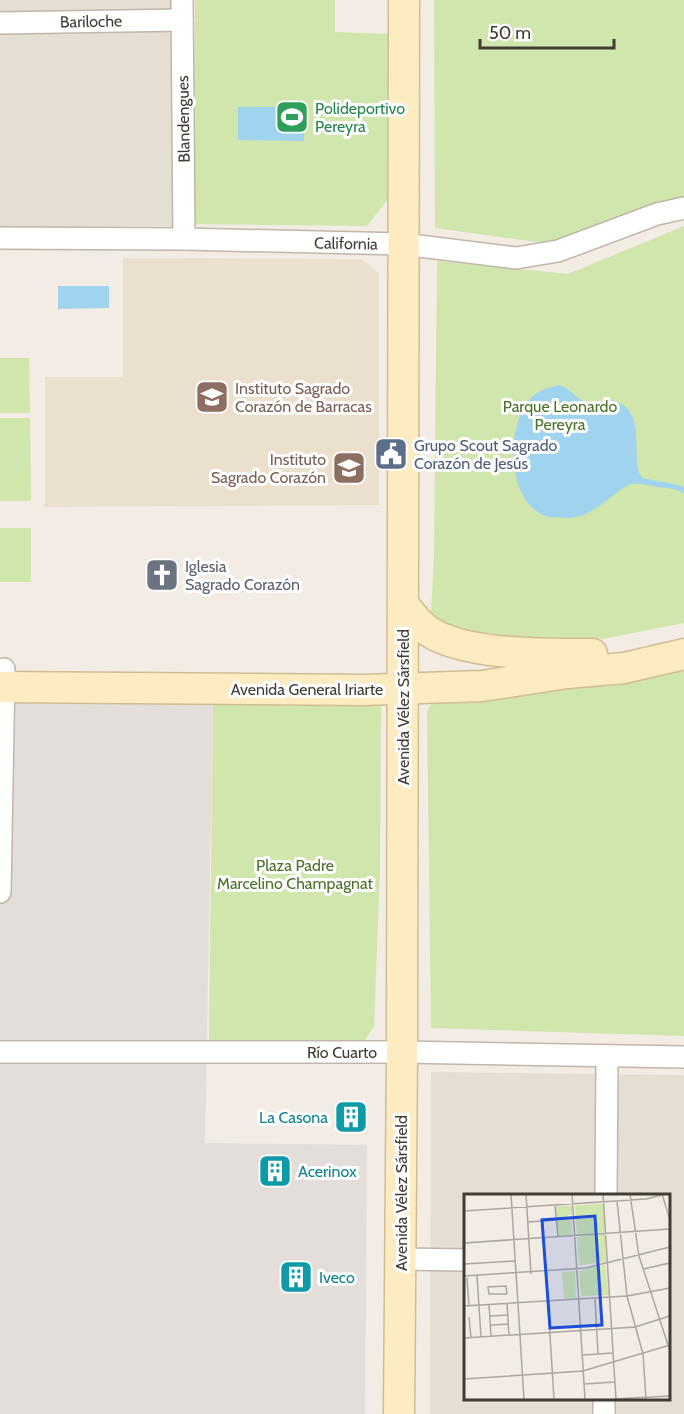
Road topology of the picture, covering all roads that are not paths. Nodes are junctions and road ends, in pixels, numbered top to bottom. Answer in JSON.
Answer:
{"nodes":[{"id":1,"x":404,"y":0,"type":"edge"},
{"id":2,"x":182,"y":10,"type":"edge"},
{"id":3,"x":0,"y":22,"type":"edge"},
{"id":4,"x":684,"y":208,"type":"edge"},
{"id":5,"x":0,"y":238,"type":"edge"},
{"id":6,"x":184,"y":239,"type":"junction"},
{"id":7,"x":403,"y":244,"type":"junction"},
{"id":8,"x":403,"y":604,"type":"junction"},
{"id":9,"x":684,"y":634,"type":"edge"},
{"id":10,"x":592,"y":654,"type":"junction"},
{"id":11,"x":684,"y":654,"type":"edge"},
{"id":12,"x":2,"y":678,"type":"edge"},
{"id":13,"x":403,"y":679,"type":"junction"},
{"id":14,"x":0,"y":892,"type":"edge"},
{"id":15,"x":0,"y":1052,"type":"edge"},
{"id":16,"x":402,"y":1052,"type":"junction"},
{"id":17,"x":607,"y":1056,"type":"junction"},
{"id":18,"x":684,"y":1057,"type":"edge"},
{"id":19,"x":606,"y":1194,"type":"edge"},
{"id":20,"x":400,"y":1259,"type":"junction"},
{"id":21,"x":464,"y":1260,"type":"edge"},
{"id":22,"x":399,"y":1414,"type":"edge"}],
"edges":[{"from":1,"to":7,"type":"main road","name":"Avenida Vélez Sársfield"},
{"from":2,"to":3,"type":"street","name":"Bariloche"},
{"from":2,"to":6,"type":"street","name":"Blandengues"},
{"from":4,"to":7,"type":"street","name":"California"},
{"from":5,"to":6,"type":"street","name":"California"},
{"from":6,"to":7,"type":"street","name":"California"},
{"from":7,"to":8,"type":"main road","name":"Avenida Vélez Sársfield"},
{"from":8,"to":10,"type":"main road"},
{"from":8,"to":13,"type":"main road","name":"Avenida Vélez Sársfield"},
{"from":9,"to":10,"type":"main road","name":"Avenida General Iriarte"},
{"from":10,"to":13,"type":"main road","name":"Avenida General Iriarte"},
{"from":11,"to":13,"type":"main road","name":"Avenida General Iriarte"},
{"from":12,"to":13,"type":"main road","name":"Avenida General Iriarte"},
{"from":12,"to":14,"type":"street"},
{"from":13,"to":16,"type":"main road","name":"Avenida Vélez Sársfield"},
{"from":15,"to":16,"type":"street","name":"Río Cuarto"},
{"from":16,"to":17,"type":"street","name":"Río Cuarto"},
{"from":16,"to":20,"type":"main road","name":"Avenida Vélez Sársfield"},
{"from":17,"to":18,"type":"street","name":"Río Cuarto"},
{"from":17,"to":19,"type":"street"},
{"from":20,"to":21,"type":"street"},
{"from":20,"to":22,"type":"main road","name":"Avenida Vélez Sársfield"}]}
